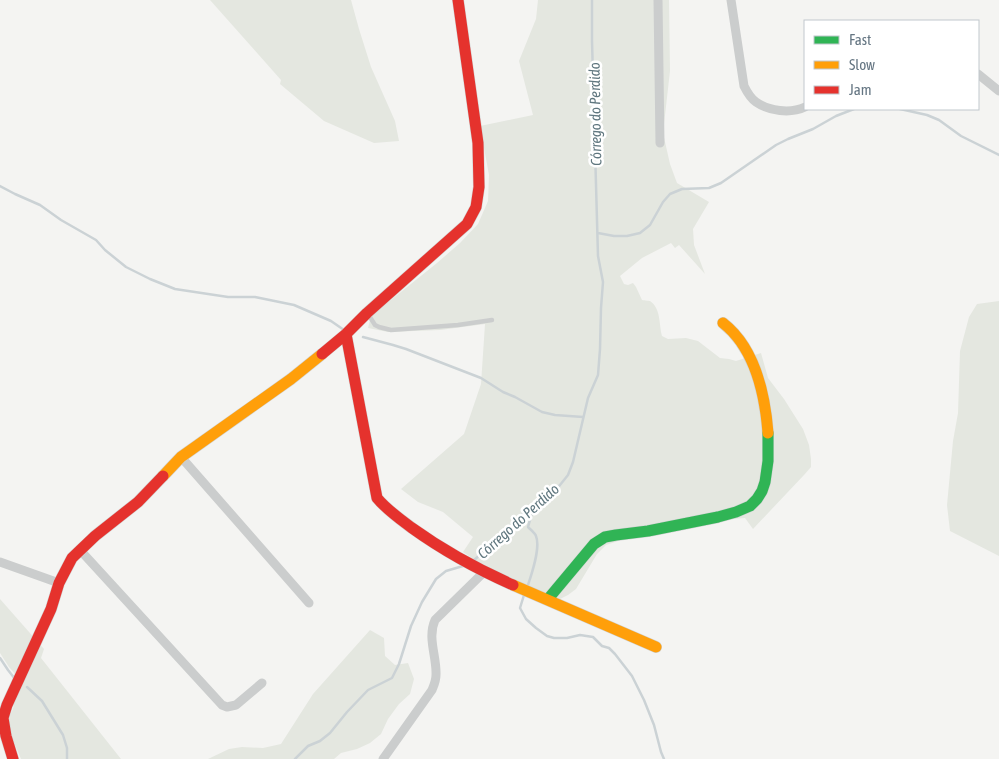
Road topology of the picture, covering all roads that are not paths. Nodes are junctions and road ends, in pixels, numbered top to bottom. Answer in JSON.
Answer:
{"nodes":[{"id":1,"x":458,"y":0,"type":"edge"},
{"id":2,"x":658,"y":0,"type":"edge"},
{"id":3,"x":731,"y":0,"type":"edge"},
{"id":4,"x":979,"y":75,"type":"edge"},
{"id":5,"x":999,"y":91,"type":"edge"},
{"id":6,"x":804,"y":108,"type":"edge"},
{"id":7,"x":660,"y":143,"type":"dead end"},
{"id":8,"x":367,"y":312,"type":"junction"},
{"id":9,"x":492,"y":320,"type":"dead end"},
{"id":10,"x":723,"y":323,"type":"dead end"},
{"id":11,"x":346,"y":334,"type":"junction"},
{"id":12,"x":180,"y":457,"type":"junction"},
{"id":13,"x":80,"y":550,"type":"junction"},
{"id":14,"x":0,"y":562,"type":"edge"},
{"id":15,"x":484,"y":572,"type":"junction"},
{"id":16,"x":59,"y":583,"type":"junction"},
{"id":17,"x":548,"y":599,"type":"junction"},
{"id":18,"x":309,"y":603,"type":"dead end"},
{"id":19,"x":656,"y":647,"type":"dead end"},
{"id":20,"x":262,"y":682,"type":"dead end"},
{"id":21,"x":2,"y":721,"type":"edge"},
{"id":22,"x":13,"y":759,"type":"edge"},
{"id":23,"x":383,"y":759,"type":"edge"}],
"edges":[{"from":1,"to":8,"type":"street"},
{"from":2,"to":7,"type":"street"},
{"from":3,"to":6,"type":"street"},
{"from":4,"to":5,"type":"street"},
{"from":8,"to":9,"type":"lane"},
{"from":8,"to":11,"type":"street"},
{"from":10,"to":17,"type":"street"},
{"from":11,"to":12,"type":"street"},
{"from":11,"to":15,"type":"street"},
{"from":12,"to":13,"type":"street"},
{"from":12,"to":18,"type":"street"},
{"from":13,"to":16,"type":"street"},
{"from":13,"to":20,"type":"street"},
{"from":14,"to":16,"type":"street"},
{"from":15,"to":17,"type":"street"},
{"from":15,"to":23,"type":"street"},
{"from":16,"to":21,"type":"street"},
{"from":17,"to":19,"type":"street"},
{"from":21,"to":22,"type":"street"}]}
